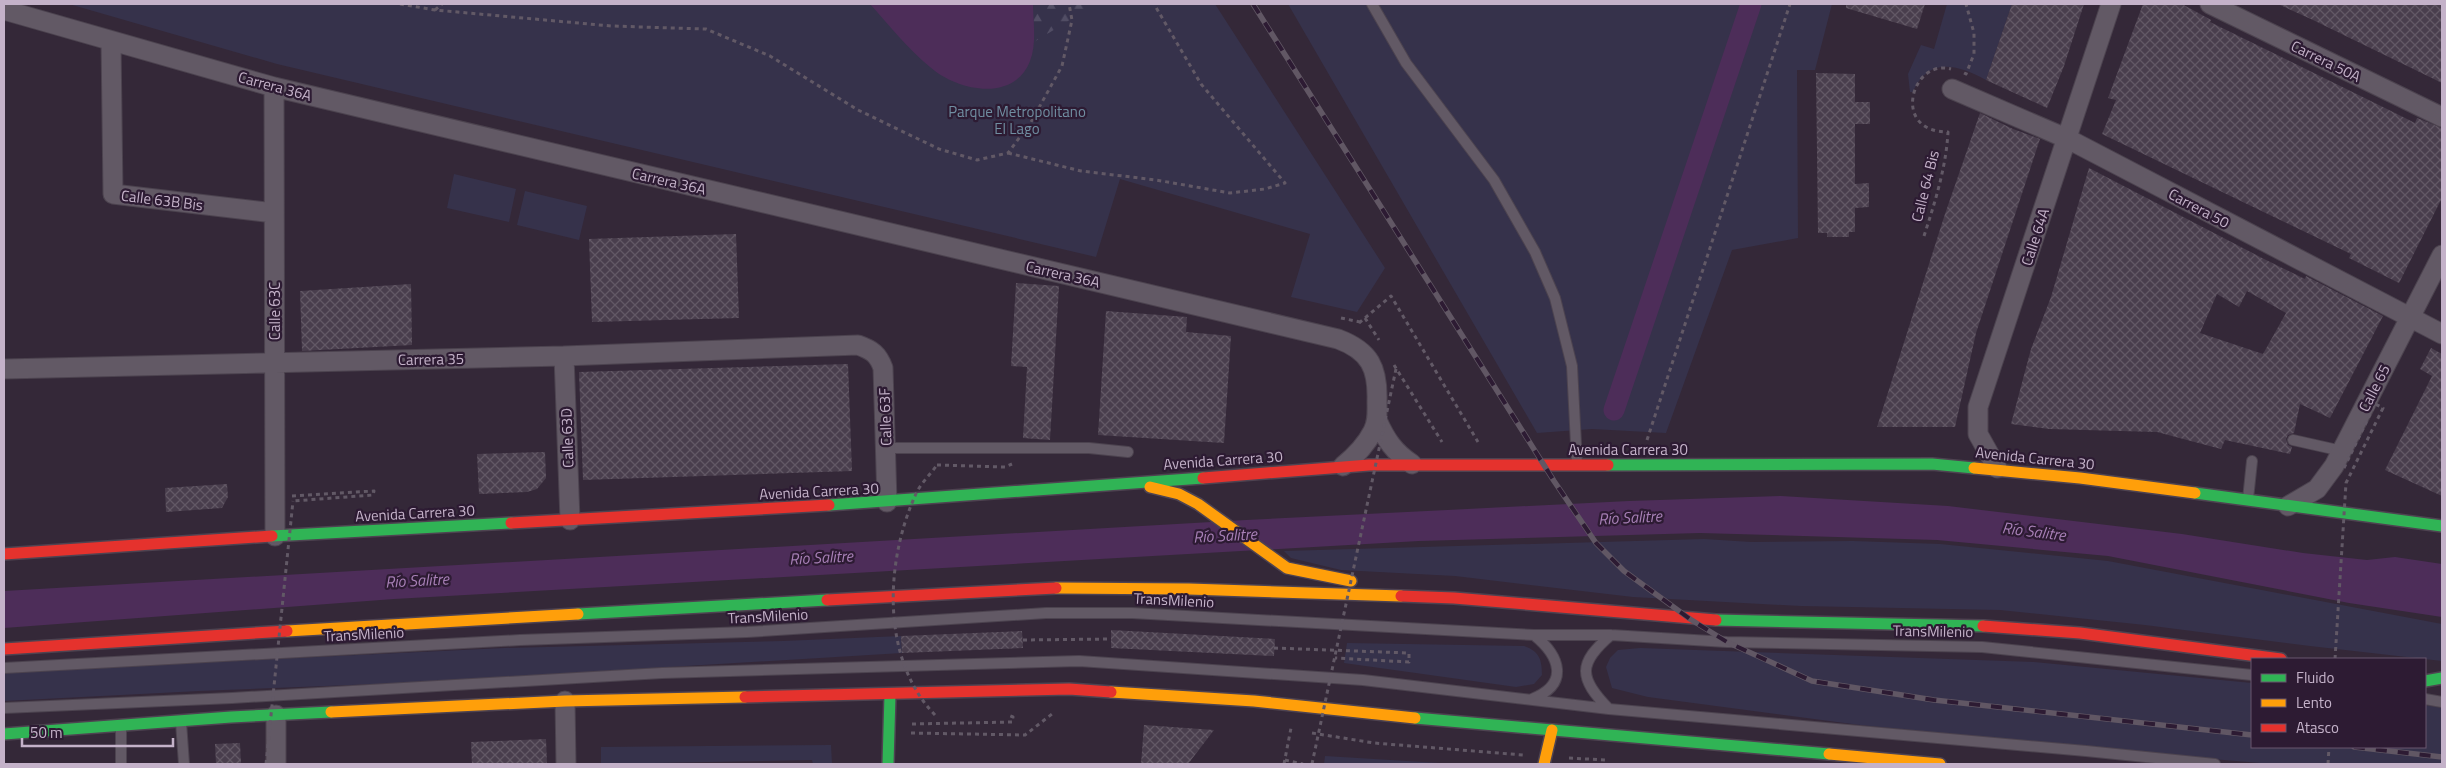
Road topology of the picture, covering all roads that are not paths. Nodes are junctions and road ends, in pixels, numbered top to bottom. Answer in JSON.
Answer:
{"nodes":[{"id":1,"x":1372,"y":4,"type":"edge"},
{"id":2,"x":2111,"y":4,"type":"edge"},
{"id":3,"x":2210,"y":4,"type":"edge"},
{"id":4,"x":4,"y":10,"type":"edge"},
{"id":5,"x":111,"y":41,"type":"junction"},
{"id":6,"x":274,"y":87,"type":"junction"},
{"id":7,"x":1952,"y":89,"type":"dead end"},
{"id":8,"x":2442,"y":117,"type":"edge"},
{"id":9,"x":2068,"y":139,"type":"junction"},
{"id":10,"x":274,"y":213,"type":"junction"},
{"id":11,"x":2442,"y":255,"type":"edge"},
{"id":12,"x":2410,"y":318,"type":"junction"},
{"id":13,"x":2442,"y":334,"type":"edge"},
{"id":14,"x":858,"y":345,"type":"joint"},
{"id":15,"x":564,"y":356,"type":"junction"},
{"id":16,"x":274,"y":363,"type":"junction"},
{"id":17,"x":4,"y":369,"type":"edge"},
{"id":18,"x":1377,"y":420,"type":"junction"},
{"id":19,"x":2293,"y":440,"type":"dead end"},
{"id":20,"x":886,"y":448,"type":"junction"},
{"id":21,"x":1128,"y":452,"type":"dead end"},
{"id":22,"x":2343,"y":460,"type":"junction"},
{"id":23,"x":2252,"y":461,"type":"dead end"},
{"id":24,"x":1412,"y":464,"type":"junction"},
{"id":25,"x":1577,"y":464,"type":"junction"},
{"id":26,"x":1343,"y":466,"type":"junction"},
{"id":27,"x":1997,"y":468,"type":"junction"},
{"id":28,"x":1129,"y":483,"type":"junction"},
{"id":29,"x":2248,"y":501,"type":"junction"},
{"id":30,"x":886,"y":502,"type":"junction"},
{"id":31,"x":2288,"y":506,"type":"junction"},
{"id":32,"x":570,"y":520,"type":"junction"},
{"id":33,"x":2442,"y":526,"type":"edge"},
{"id":34,"x":275,"y":536,"type":"junction"},
{"id":35,"x":4,"y":554,"type":"edge"},
{"id":36,"x":1454,"y":598,"type":"junction"},
{"id":37,"x":1534,"y":635,"type":"junction"},
{"id":38,"x":1612,"y":635,"type":"junction"},
{"id":39,"x":4,"y":649,"type":"edge"},
{"id":40,"x":2274,"y":658,"type":"edge"},
{"id":41,"x":4,"y":668,"type":"edge"},
{"id":42,"x":2251,"y":675,"type":"edge"},
{"id":43,"x":2442,"y":678,"type":"edge"},
{"id":44,"x":2426,"y":681,"type":"edge"},
{"id":45,"x":2426,"y":681,"type":"edge"},
{"id":46,"x":2442,"y":683,"type":"edge"},
{"id":47,"x":890,"y":695,"type":"junction"},
{"id":48,"x":2426,"y":699,"type":"edge"},
{"id":49,"x":1529,"y":700,"type":"junction"},
{"id":50,"x":565,"y":701,"type":"junction"},
{"id":51,"x":2442,"y":702,"type":"edge"},
{"id":52,"x":4,"y":708,"type":"edge"},
{"id":53,"x":1609,"y":708,"type":"junction"},
{"id":54,"x":276,"y":715,"type":"junction"},
{"id":55,"x":181,"y":721,"type":"junction"},
{"id":56,"x":121,"y":726,"type":"junction"},
{"id":57,"x":1552,"y":730,"type":"junction"},
{"id":58,"x":4,"y":734,"type":"edge"},
{"id":59,"x":1850,"y":760,"type":"edge"},
{"id":60,"x":1545,"y":761,"type":"edge"},
{"id":61,"x":121,"y":764,"type":"edge"},
{"id":62,"x":184,"y":764,"type":"edge"},
{"id":63,"x":276,"y":764,"type":"edge"},
{"id":64,"x":566,"y":764,"type":"edge"},
{"id":65,"x":888,"y":764,"type":"edge"},
{"id":66,"x":1940,"y":764,"type":"edge"},
{"id":67,"x":2215,"y":764,"type":"edge"}],
"edges":[{"from":1,"to":25,"type":"lane"},
{"from":2,"to":9,"type":"street","name":"Calle 64A"},
{"from":3,"to":8,"type":"street","name":"Carrera 50A"},
{"from":4,"to":5,"type":"street","name":"Carrera 36A"},
{"from":5,"to":6,"type":"street","name":"Carrera 36A"},
{"from":5,"to":10,"type":"street","name":"Calle 63B Bis"},
{"from":6,"to":10,"type":"street","name":"Calle 63C"},
{"from":6,"to":18,"type":"street","name":"Carrera 36A"},
{"from":7,"to":9,"type":"street","name":"Carrera 50"},
{"from":9,"to":12,"type":"street","name":"Carrera 50"},
{"from":9,"to":27,"type":"street","name":"Calle 64A"},
{"from":10,"to":16,"type":"street","name":"Calle 63C"},
{"from":11,"to":12,"type":"street","name":"Calle 65"},
{"from":12,"to":13,"type":"street","name":"Carrera 50"},
{"from":12,"to":22,"type":"street","name":"Calle 65"},
{"from":14,"to":15,"type":"street","name":"Carrera 35"},
{"from":14,"to":20,"type":"street","name":"Calle 63F"},
{"from":15,"to":16,"type":"street","name":"Carrera 35"},
{"from":15,"to":32,"type":"street","name":"Calle 63D"},
{"from":16,"to":17,"type":"street","name":"Carrera 35"},
{"from":16,"to":34,"type":"street","name":"Calle 63C"},
{"from":18,"to":24,"type":"street"},
{"from":18,"to":26,"type":"street"},
{"from":19,"to":22,"type":"lane"},
{"from":20,"to":21,"type":"lane"},
{"from":20,"to":30,"type":"street","name":"Calle 63F"},
{"from":22,"to":31,"type":"street","name":"Calle 65"},
{"from":23,"to":29,"type":"lane"},
{"from":24,"to":25,"type":"main road","name":"Avenida Carrera 30"},
{"from":24,"to":26,"type":"main road","name":"Avenida Carrera 30"},
{"from":25,"to":27,"type":"main road","name":"Avenida Carrera 30"},
{"from":26,"to":28,"type":"main road","name":"Avenida Carrera 30"},
{"from":27,"to":29,"type":"main road","name":"Avenida Carrera 30"},
{"from":28,"to":30,"type":"main road","name":"Avenida Carrera 30"},
{"from":28,"to":36,"type":"main road"},
{"from":29,"to":31,"type":"main road","name":"Avenida Carrera 30"},
{"from":30,"to":32,"type":"main road","name":"Avenida Carrera 30"},
{"from":31,"to":33,"type":"main road","name":"Avenida Carrera 30"},
{"from":32,"to":34,"type":"main road","name":"Avenida Carrera 30"},
{"from":34,"to":35,"type":"main road","name":"Avenida Carrera 30"},
{"from":36,"to":39,"type":"main road"},
{"from":36,"to":40,"type":"main road"},
{"from":37,"to":38,"type":"lane","name":"TransMilenio"},
{"from":37,"to":41,"type":"lane","name":"TransMilenio"},
{"from":37,"to":49,"type":"lane"},
{"from":38,"to":42,"type":"lane","name":"TransMilenio"},
{"from":38,"to":53,"type":"lane"},
{"from":43,"to":44,"type":"main road"},
{"from":45,"to":46,"type":"main road"},
{"from":47,"to":50,"type":"main road"},
{"from":47,"to":57,"type":"main road"},
{"from":47,"to":65,"type":"main road"},
{"from":48,"to":51,"type":"lane"},
{"from":49,"to":52,"type":"lane"},
{"from":49,"to":53,"type":"lane"},
{"from":50,"to":54,"type":"main road"},
{"from":50,"to":64,"type":"street"},
{"from":53,"to":67,"type":"lane"},
{"from":54,"to":55,"type":"main road"},
{"from":54,"to":63,"type":"street"},
{"from":55,"to":56,"type":"main road"},
{"from":55,"to":62,"type":"lane"},
{"from":56,"to":58,"type":"main road"},
{"from":56,"to":61,"type":"lane"},
{"from":57,"to":59,"type":"main road"},
{"from":57,"to":60,"type":"main road"},
{"from":59,"to":66,"type":"main road"}]}
